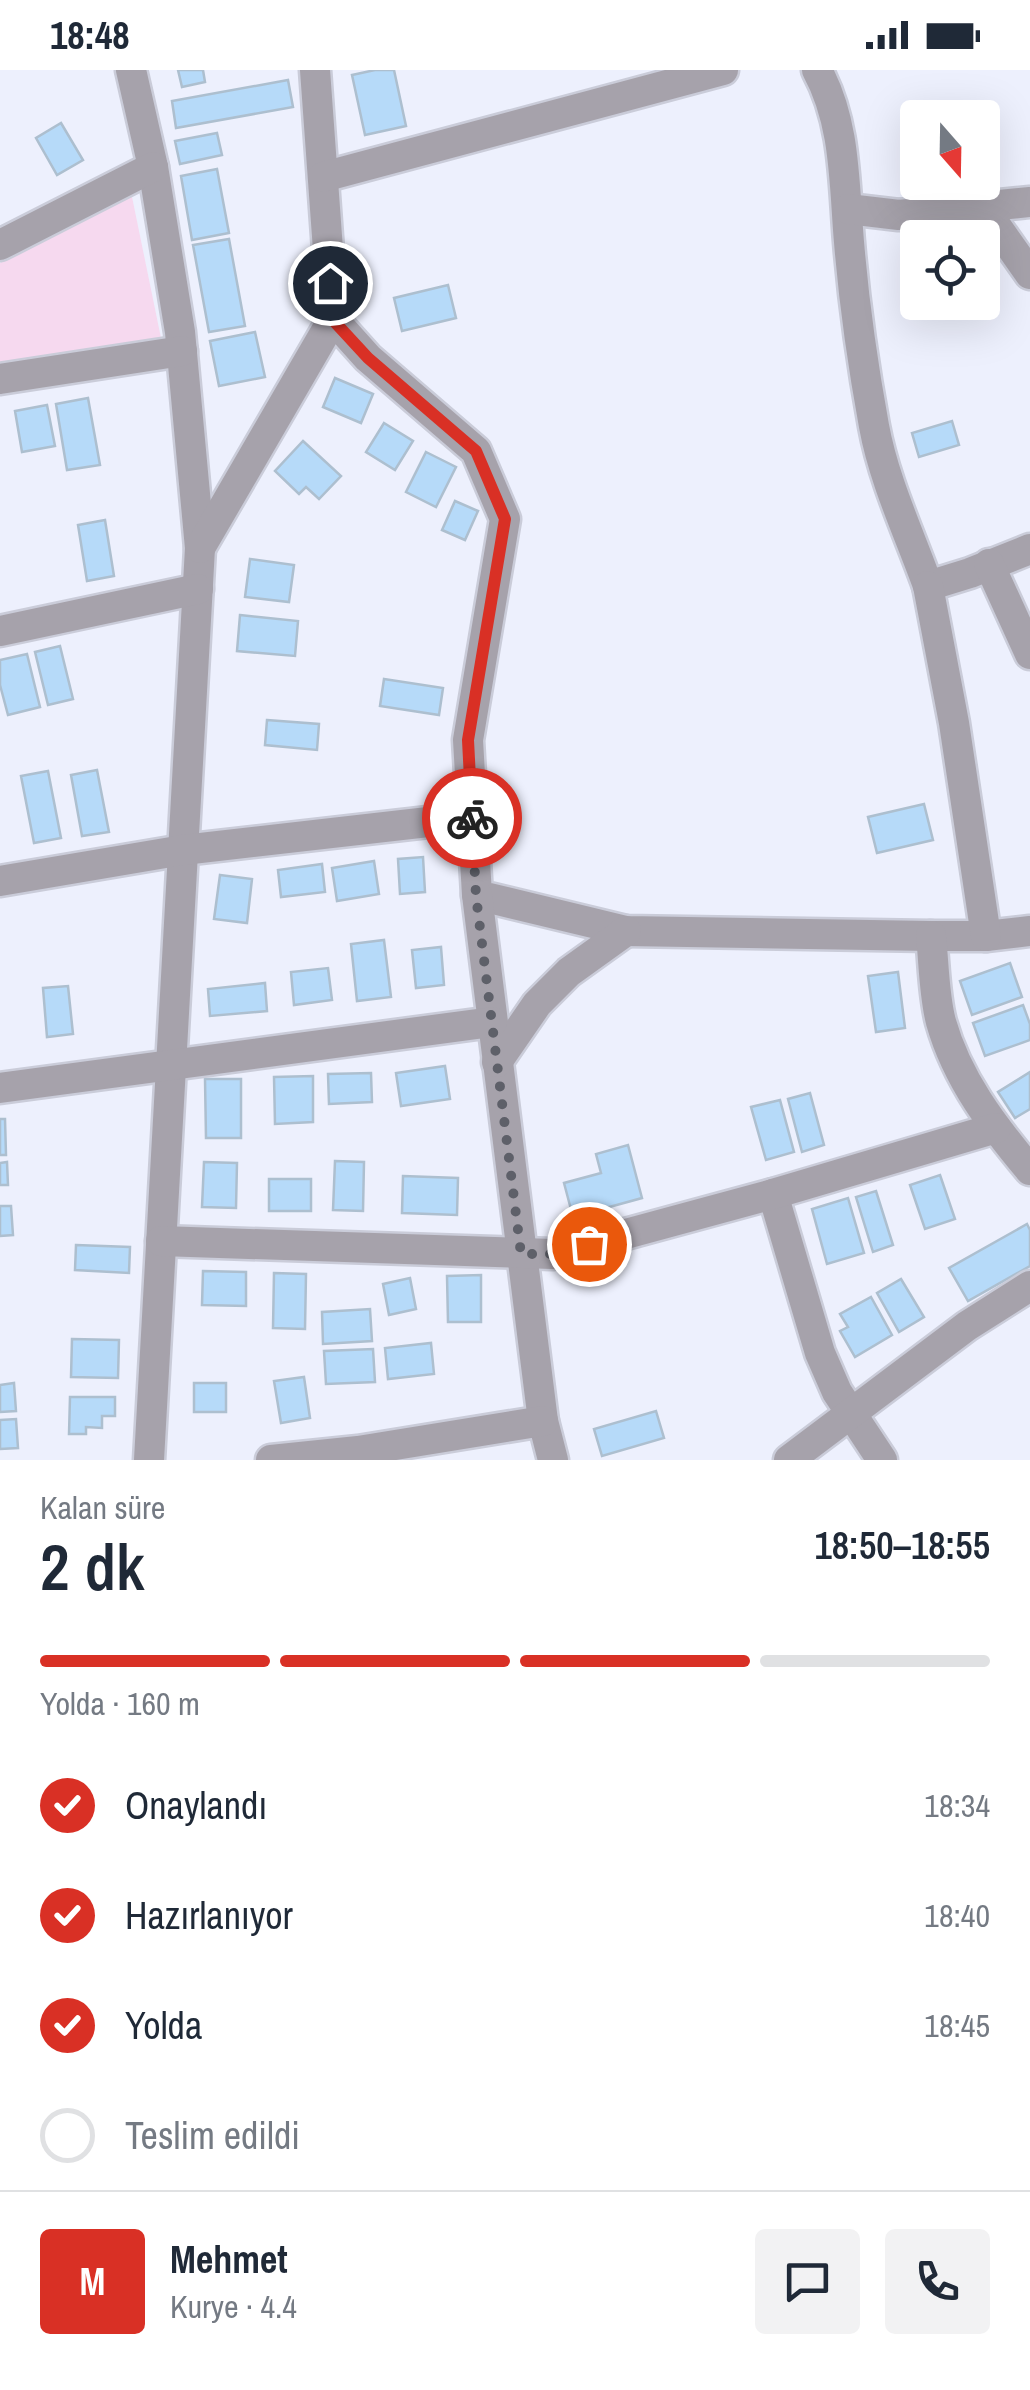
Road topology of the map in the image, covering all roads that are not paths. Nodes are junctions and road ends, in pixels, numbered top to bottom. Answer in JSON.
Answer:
{"nodes":[{"id":1,"x":131,"y":70,"type":"edge"},
{"id":2,"x":315,"y":70,"type":"edge"},
{"id":3,"x":722,"y":70,"type":"edge"},
{"id":4,"x":817,"y":70,"type":"edge"},
{"id":5,"x":153,"y":168,"type":"junction"},
{"id":6,"x":323,"y":177,"type":"junction"},
{"id":7,"x":1030,"y":202,"type":"edge"},
{"id":8,"x":982,"y":206,"type":"junction"},
{"id":9,"x":848,"y":209,"type":"junction"},
{"id":10,"x":0,"y":245,"type":"edge"},
{"id":11,"x":1030,"y":274,"type":"edge"},
{"id":12,"x":332,"y":319,"type":"junction"},
{"id":13,"x":182,"y":351,"type":"junction"},
{"id":14,"x":0,"y":379,"type":"edge"},
{"id":15,"x":200,"y":548,"type":"junction"},
{"id":16,"x":1030,"y":549,"type":"edge"},
{"id":17,"x":989,"y":564,"type":"junction"},
{"id":18,"x":928,"y":586,"type":"junction"},
{"id":19,"x":198,"y":589,"type":"junction"},
{"id":20,"x":0,"y":631,"type":"edge"},
{"id":21,"x":1030,"y":654,"type":"edge"},
{"id":22,"x":472,"y":818,"type":"junction"},
{"id":23,"x":183,"y":850,"type":"junction"},
{"id":24,"x":0,"y":881,"type":"edge"},
{"id":25,"x":476,"y":896,"type":"junction"},
{"id":26,"x":626,"y":931,"type":"junction"},
{"id":27,"x":1030,"y":931,"type":"edge"},
{"id":28,"x":931,"y":936,"type":"junction"},
{"id":29,"x":986,"y":936,"type":"junction"},
{"id":30,"x":492,"y":1022,"type":"junction"},
{"id":31,"x":497,"y":1062,"type":"junction"},
{"id":32,"x":171,"y":1067,"type":"junction"},
{"id":33,"x":0,"y":1088,"type":"edge"},
{"id":34,"x":996,"y":1128,"type":"junction"},
{"id":35,"x":1030,"y":1170,"type":"edge"},
{"id":36,"x":773,"y":1194,"type":"junction"},
{"id":37,"x":161,"y":1241,"type":"junction"},
{"id":38,"x":521,"y":1254,"type":"junction"},
{"id":39,"x":1030,"y":1286,"type":"edge"},
{"id":40,"x":850,"y":1414,"type":"junction"},
{"id":41,"x":543,"y":1421,"type":"junction"},
{"id":42,"x":358,"y":1455,"type":"edge"},
{"id":43,"x":149,"y":1460,"type":"edge"},
{"id":44,"x":271,"y":1460,"type":"edge"},
{"id":45,"x":553,"y":1460,"type":"edge"},
{"id":46,"x":789,"y":1460,"type":"edge"},
{"id":47,"x":882,"y":1460,"type":"edge"}],
"edges":[{"from":1,"to":5,"type":"street"},
{"from":2,"to":6,"type":"street"},
{"from":3,"to":6,"type":"street"},
{"from":4,"to":9,"type":"street"},
{"from":5,"to":10,"type":"street"},
{"from":5,"to":13,"type":"street"},
{"from":6,"to":12,"type":"street"},
{"from":7,"to":8,"type":"street"},
{"from":8,"to":9,"type":"street"},
{"from":8,"to":11,"type":"street"},
{"from":9,"to":18,"type":"street"},
{"from":12,"to":15,"type":"street"},
{"from":12,"to":22,"type":"street"},
{"from":13,"to":14,"type":"street"},
{"from":13,"to":15,"type":"street"},
{"from":15,"to":19,"type":"street"},
{"from":16,"to":17,"type":"street"},
{"from":17,"to":18,"type":"street"},
{"from":17,"to":21,"type":"street"},
{"from":18,"to":29,"type":"street"},
{"from":19,"to":20,"type":"street"},
{"from":19,"to":23,"type":"street"},
{"from":22,"to":23,"type":"street"},
{"from":22,"to":25,"type":"street"},
{"from":23,"to":24,"type":"street"},
{"from":23,"to":32,"type":"street"},
{"from":25,"to":26,"type":"street"},
{"from":25,"to":30,"type":"street"},
{"from":26,"to":28,"type":"street"},
{"from":26,"to":31,"type":"street"},
{"from":27,"to":29,"type":"street"},
{"from":28,"to":29,"type":"street"},
{"from":28,"to":34,"type":"street"},
{"from":30,"to":31,"type":"street"},
{"from":30,"to":32,"type":"street"},
{"from":31,"to":38,"type":"street"},
{"from":32,"to":33,"type":"street"},
{"from":32,"to":37,"type":"street"},
{"from":34,"to":35,"type":"street"},
{"from":34,"to":36,"type":"street"},
{"from":36,"to":38,"type":"street"},
{"from":36,"to":40,"type":"street"},
{"from":37,"to":38,"type":"street"},
{"from":37,"to":43,"type":"street"},
{"from":38,"to":41,"type":"street"},
{"from":39,"to":40,"type":"street"},
{"from":40,"to":46,"type":"street"},
{"from":40,"to":47,"type":"street"},
{"from":41,"to":42,"type":"street"},
{"from":41,"to":45,"type":"street"},
{"from":42,"to":44,"type":"street"}]}
